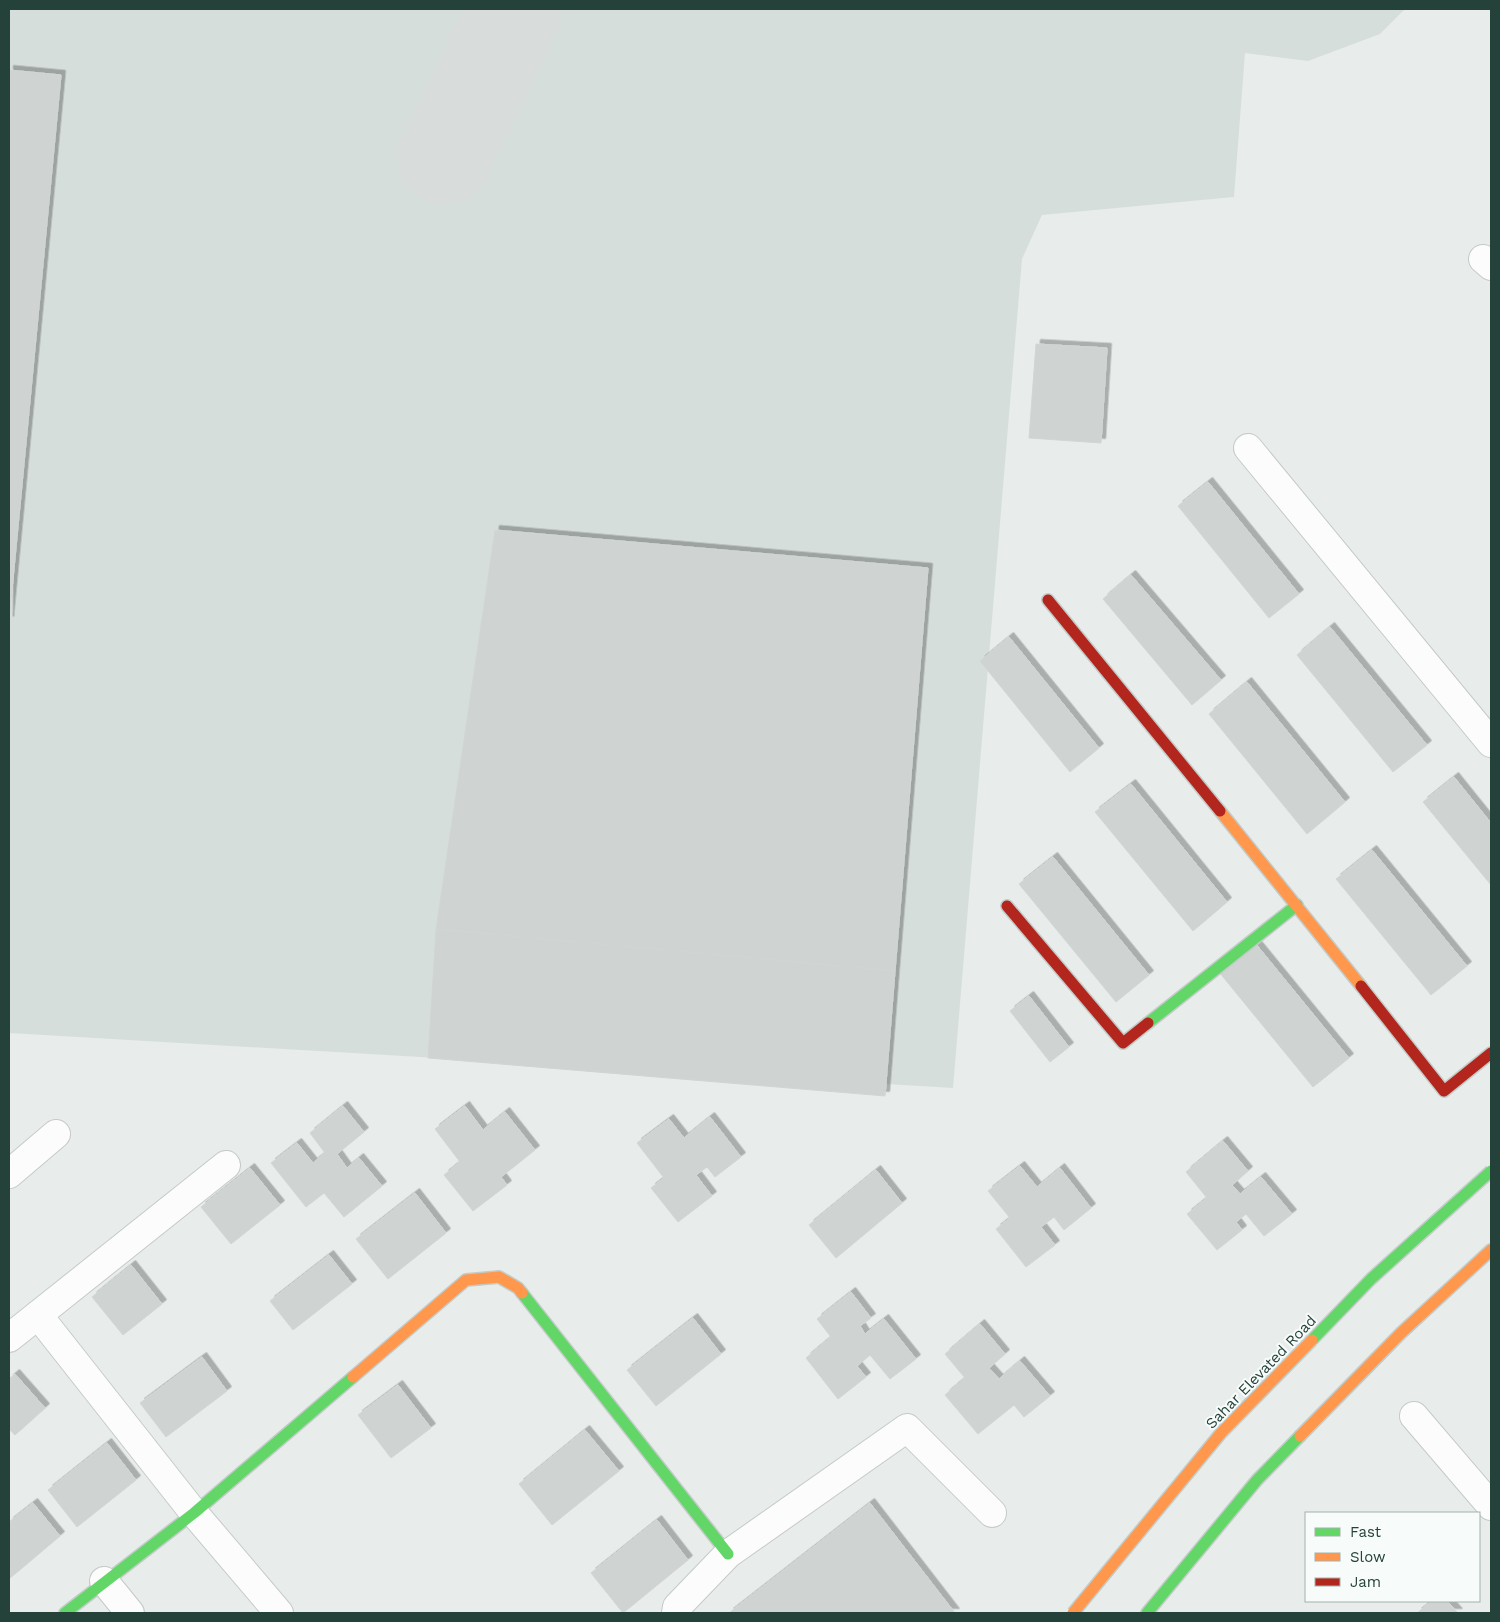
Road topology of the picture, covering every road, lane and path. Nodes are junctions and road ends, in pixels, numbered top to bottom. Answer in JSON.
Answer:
{"nodes":[{"id":1,"x":1248,"y":448,"type":"dead end"},
{"id":2,"x":1048,"y":600,"type":"dead end"},
{"id":3,"x":1491,"y":743,"type":"edge"},
{"id":4,"x":1297,"y":905,"type":"junction"},
{"id":5,"x":1006,"y":906,"type":"dead end"},
{"id":6,"x":1491,"y":1053,"type":"edge"},
{"id":7,"x":56,"y":1134,"type":"dead end"},
{"id":8,"x":226,"y":1165,"type":"dead end"},
{"id":9,"x":1491,"y":1171,"type":"edge"},
{"id":10,"x":9,"y":1174,"type":"edge"},
{"id":11,"x":1491,"y":1250,"type":"edge"},
{"id":12,"x":38,"y":1315,"type":"junction"},
{"id":13,"x":9,"y":1338,"type":"edge"},
{"id":14,"x":1414,"y":1416,"type":"dead end"},
{"id":15,"x":1491,"y":1506,"type":"edge"},
{"id":16,"x":194,"y":1513,"type":"junction"},
{"id":17,"x":992,"y":1513,"type":"dead end"},
{"id":18,"x":728,"y":1554,"type":"junction"},
{"id":19,"x":104,"y":1582,"type":"junction"},
{"id":20,"x":65,"y":1613,"type":"edge"},
{"id":21,"x":130,"y":1613,"type":"edge"},
{"id":22,"x":279,"y":1613,"type":"edge"},
{"id":23,"x":676,"y":1613,"type":"edge"},
{"id":24,"x":1073,"y":1613,"type":"edge"},
{"id":25,"x":1147,"y":1613,"type":"edge"}],
"edges":[{"from":1,"to":3,"type":"street"},
{"from":2,"to":4,"type":"street"},
{"from":4,"to":5,"type":"street"},
{"from":4,"to":6,"type":"street"},
{"from":7,"to":10,"type":"street"},
{"from":8,"to":12,"type":"street"},
{"from":9,"to":24,"type":"street","name":"Sahar Elevated Road","bridge":true},
{"from":11,"to":25,"type":"street"},
{"from":12,"to":13,"type":"street"},
{"from":12,"to":16,"type":"street"},
{"from":14,"to":15,"type":"street"},
{"from":16,"to":18,"type":"street"},
{"from":16,"to":19,"type":"street"},
{"from":16,"to":22,"type":"street"},
{"from":17,"to":18,"type":"street"},
{"from":18,"to":23,"type":"street"},
{"from":19,"to":20,"type":"street"},
{"from":19,"to":21,"type":"street"}]}
